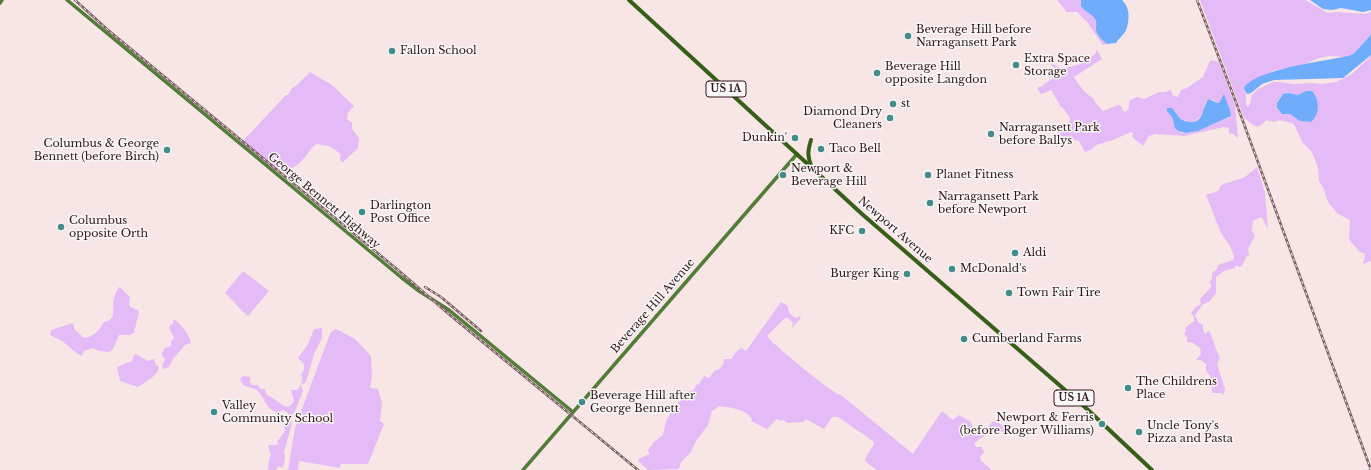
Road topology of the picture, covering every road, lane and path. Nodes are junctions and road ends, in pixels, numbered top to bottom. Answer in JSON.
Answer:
{"nodes":[{"id":1,"x":2,"y":0,"type":"edge"},
{"id":2,"x":67,"y":0,"type":"edge"},
{"id":3,"x":629,"y":0,"type":"edge"},
{"id":4,"x":0,"y":3,"type":"edge"},
{"id":5,"x":811,"y":140,"type":"dead end"},
{"id":6,"x":797,"y":154,"type":"junction"},
{"id":7,"x":812,"y":167,"type":"junction"},
{"id":8,"x":573,"y":412,"type":"junction"},
{"id":9,"x":523,"y":470,"type":"edge"},
{"id":10,"x":1152,"y":470,"type":"edge"}],
"edges":[{"from":1,"to":4,"type":"main road"},
{"from":2,"to":8,"type":"main road","name":"George Bennett Highway"},
{"from":3,"to":6,"type":"main road","name":"Newport Avenue","number":"US 1A"},
{"from":5,"to":7,"type":"main road"},
{"from":6,"to":7,"type":"main road","name":"Newport Avenue","number":"US 1A"},
{"from":6,"to":8,"type":"main road","name":"Beverage Hill Avenue"},
{"from":7,"to":10,"type":"main road","name":"Newport Avenue","number":"US 1A"},
{"from":8,"to":9,"type":"main road","name":"Beverage Hill Avenue"}]}
